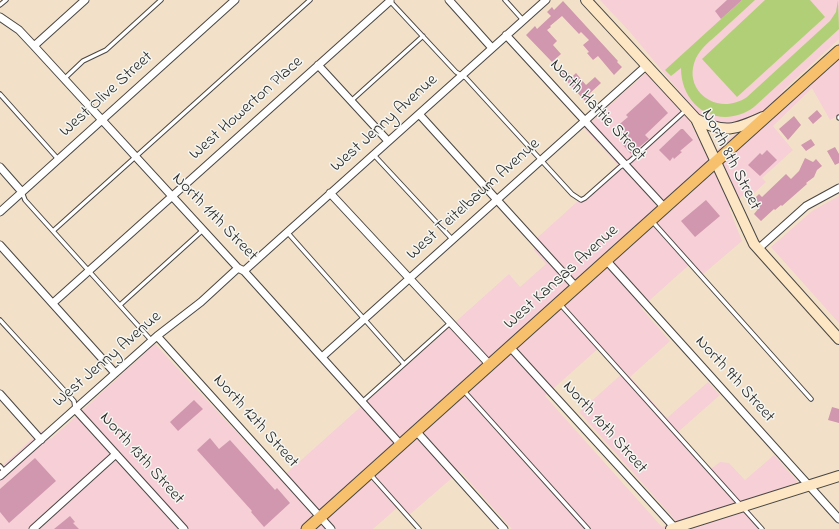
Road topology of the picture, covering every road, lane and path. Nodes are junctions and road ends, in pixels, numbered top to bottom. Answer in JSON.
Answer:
{"nodes":[{"id":1,"x":4,"y":0,"type":"edge"},
{"id":2,"x":85,"y":0,"type":"edge"},
{"id":3,"x":161,"y":0,"type":"edge"},
{"id":4,"x":235,"y":0,"type":"edge"},
{"id":5,"x":310,"y":0,"type":"edge"},
{"id":6,"x":390,"y":0,"type":"edge"},
{"id":7,"x":449,"y":0,"type":"edge"},
{"id":8,"x":505,"y":0,"type":"edge"},
{"id":9,"x":546,"y":0,"type":"edge"},
{"id":10,"x":586,"y":0,"type":"edge"},
{"id":11,"x":0,"y":5,"type":"edge"},
{"id":12,"x":0,"y":18,"type":"edge"},
{"id":13,"x":523,"y":20,"type":"junction"},
{"id":14,"x":506,"y":35,"type":"junction"},
{"id":15,"x":423,"y":36,"type":"junction"},
{"id":16,"x":34,"y":46,"type":"junction"},
{"id":17,"x":492,"y":48,"type":"junction"},
{"id":18,"x":839,"y":51,"type":"edge"},
{"id":19,"x":318,"y":65,"type":"junction"},
{"id":20,"x":647,"y":65,"type":"junction"},
{"id":21,"x":461,"y":76,"type":"junction"},
{"id":22,"x":64,"y":79,"type":"junction"},
{"id":23,"x":0,"y":94,"type":"edge"},
{"id":24,"x":351,"y":101,"type":"junction"},
{"id":25,"x":687,"y":110,"type":"junction"},
{"id":26,"x":419,"y":114,"type":"junction"},
{"id":27,"x":769,"y":115,"type":"junction"},
{"id":28,"x":696,"y":119,"type":"junction"},
{"id":29,"x":102,"y":120,"type":"junction"},
{"id":30,"x":585,"y":120,"type":"junction"},
{"id":31,"x":388,"y":141,"type":"junction"},
{"id":32,"x":374,"y":154,"type":"junction"},
{"id":33,"x":136,"y":157,"type":"junction"},
{"id":34,"x":59,"y":159,"type":"junction"},
{"id":35,"x":541,"y":160,"type":"junction"},
{"id":36,"x":716,"y":162,"type":"junction"},
{"id":37,"x":625,"y":164,"type":"junction"},
{"id":38,"x":0,"y":167,"type":"edge"},
{"id":39,"x":839,"y":188,"type":"edge"},
{"id":40,"x":22,"y":192,"type":"junction"},
{"id":41,"x":330,"y":193,"type":"junction"},
{"id":42,"x":172,"y":196,"type":"junction"},
{"id":43,"x":497,"y":199,"type":"junction"},
{"id":44,"x":665,"y":208,"type":"junction"},
{"id":45,"x":0,"y":212,"type":"edge"},
{"id":46,"x":651,"y":220,"type":"junction"},
{"id":47,"x":204,"y":230,"type":"junction"},
{"id":48,"x":53,"y":231,"type":"junction"},
{"id":49,"x":287,"y":232,"type":"junction"},
{"id":50,"x":452,"y":239,"type":"junction"},
{"id":51,"x":0,"y":245,"type":"edge"},
{"id":52,"x":758,"y":250,"type":"junction"},
{"id":53,"x":606,"y":260,"type":"junction"},
{"id":54,"x":241,"y":270,"type":"junction"},
{"id":55,"x":89,"y":271,"type":"junction"},
{"id":56,"x":409,"y":278,"type":"junction"},
{"id":57,"x":576,"y":287,"type":"junction"},
{"id":58,"x":559,"y":302,"type":"junction"},
{"id":59,"x":53,"y":303,"type":"junction"},
{"id":60,"x":120,"y":305,"type":"junction"},
{"id":61,"x":364,"y":319,"type":"junction"},
{"id":62,"x":0,"y":320,"type":"edge"},
{"id":63,"x":450,"y":323,"type":"junction"},
{"id":64,"x":154,"y":338,"type":"junction"},
{"id":65,"x":839,"y":339,"type":"edge"},
{"id":66,"x":510,"y":347,"type":"junction"},
{"id":67,"x":322,"y":357,"type":"junction"},
{"id":68,"x":404,"y":364,"type":"junction"},
{"id":69,"x":490,"y":365,"type":"junction"},
{"id":70,"x":115,"y":373,"type":"junction"},
{"id":71,"x":463,"y":390,"type":"junction"},
{"id":72,"x":0,"y":394,"type":"edge"},
{"id":73,"x":811,"y":399,"type":"dead end"},
{"id":74,"x":362,"y":402,"type":"junction"},
{"id":75,"x":75,"y":409,"type":"junction"},
{"id":76,"x":416,"y":431,"type":"junction"},
{"id":77,"x":41,"y":440,"type":"junction"},
{"id":78,"x":401,"y":445,"type":"junction"},
{"id":79,"x":116,"y":454,"type":"junction"},
{"id":80,"x":2,"y":472,"type":"edge"},
{"id":81,"x":370,"y":473,"type":"junction"},
{"id":82,"x":839,"y":476,"type":"edge"},
{"id":83,"x":809,"y":486,"type":"junction"},
{"id":84,"x":742,"y":506,"type":"junction"},
{"id":85,"x":320,"y":518,"type":"junction"},
{"id":86,"x":839,"y":519,"type":"edge"},
{"id":87,"x":36,"y":528,"type":"edge"},
{"id":88,"x":184,"y":529,"type":"edge"},
{"id":89,"x":307,"y":529,"type":"edge"},
{"id":90,"x":331,"y":529,"type":"edge"},
{"id":91,"x":419,"y":529,"type":"edge"},
{"id":92,"x":504,"y":529,"type":"edge"},
{"id":93,"x":588,"y":529,"type":"edge"},
{"id":94,"x":674,"y":529,"type":"edge"},
{"id":95,"x":762,"y":529,"type":"edge"}],
"edges":[{"from":1,"to":11,"type":"lane"},
{"from":2,"to":16,"type":"street"},
{"from":3,"to":22,"type":"lane"},
{"from":4,"to":29,"type":"street","name":"West Olive Street"},
{"from":5,"to":33,"type":"lane"},
{"from":6,"to":15,"type":"lane"},
{"from":6,"to":19,"type":"street","name":"West Howerton Place"},
{"from":7,"to":17,"type":"street"},
{"from":8,"to":13,"type":"lane"},
{"from":9,"to":13,"type":"street","name":"West Jenny Avenue"},
{"from":10,"to":20,"type":"street","name":"North 8th Street"},
{"from":12,"to":16,"type":"street","name":"North 11th Street"},
{"from":13,"to":14,"type":"street","name":"West Jenny Avenue"},
{"from":14,"to":17,"type":"street","name":"West Jenny Avenue"},
{"from":14,"to":30,"type":"street","name":"North Hattie Street"},
{"from":15,"to":21,"type":"lane"},
{"from":15,"to":24,"type":"lane"},
{"from":16,"to":22,"type":"street","name":"North 11th Street"},
{"from":17,"to":21,"type":"street","name":"West Jenny Avenue"},
{"from":18,"to":27,"type":"main road","name":"West Kansas Avenue"},
{"from":19,"to":24,"type":"street"},
{"from":19,"to":42,"type":"street","name":"West Howerton Place"},
{"from":20,"to":25,"type":"street","name":"North 8th Street"},
{"from":20,"to":30,"type":"street","name":"West Teitelbaum Avenue"},
{"from":21,"to":26,"type":"street","name":"West Jenny Avenue"},
{"from":21,"to":35,"type":"lane"},
{"from":22,"to":29,"type":"street","name":"North 11th Street"},
{"from":23,"to":34,"type":"lane"},
{"from":24,"to":31,"type":"street"},
{"from":25,"to":28,"type":"street","name":"North 8th Street"},
{"from":25,"to":37,"type":"lane"},
{"from":26,"to":31,"type":"street","name":"West Jenny Avenue"},
{"from":26,"to":43,"type":"street"},
{"from":27,"to":28,"type":"street"},
{"from":27,"to":36,"type":"main road","name":"West Kansas Avenue"},
{"from":28,"to":36,"type":"street","name":"North 8th Street"},
{"from":29,"to":33,"type":"street","name":"North 11th Street"},
{"from":29,"to":34,"type":"street","name":"West Olive Street"},
{"from":30,"to":35,"type":"street","name":"West Teitelbaum Avenue"},
{"from":30,"to":37,"type":"street","name":"North Hattie Street"},
{"from":31,"to":32,"type":"street","name":"West Jenny Avenue"},
{"from":32,"to":41,"type":"street","name":"West Jenny Avenue"},
{"from":32,"to":50,"type":"lane"},
{"from":33,"to":42,"type":"street","name":"North 11th Street"},
{"from":33,"to":48,"type":"lane"},
{"from":34,"to":40,"type":"street","name":"West Olive Street"},
{"from":35,"to":37,"type":"lane"},
{"from":35,"to":43,"type":"street","name":"West Teitelbaum Avenue"},
{"from":36,"to":44,"type":"main road","name":"West Kansas Avenue"},
{"from":36,"to":52,"type":"street","name":"North 8th Street"},
{"from":37,"to":44,"type":"street","name":"North Hattie Street"},
{"from":38,"to":40,"type":"street"},
{"from":39,"to":52,"type":"street"},
{"from":40,"to":45,"type":"street","name":"West Olive Street"},
{"from":40,"to":48,"type":"lane"},
{"from":41,"to":49,"type":"street","name":"West Jenny Avenue"},
{"from":41,"to":56,"type":"street"},
{"from":42,"to":47,"type":"street","name":"North 11th Street"},
{"from":42,"to":55,"type":"street","name":"West Howerton Place"},
{"from":43,"to":50,"type":"street","name":"West Teitelbaum Avenue"},
{"from":43,"to":57,"type":"street"},
{"from":44,"to":46,"type":"main road","name":"West Kansas Avenue"},
{"from":46,"to":53,"type":"main road","name":"West Kansas Avenue"},
{"from":46,"to":73,"type":"lane"},
{"from":47,"to":54,"type":"street","name":"North 11th Street"},
{"from":47,"to":60,"type":"lane"},
{"from":48,"to":55,"type":"lane"},
{"from":49,"to":54,"type":"street","name":"West Jenny Avenue"},
{"from":49,"to":61,"type":"lane"},
{"from":50,"to":56,"type":"street","name":"West Teitelbaum Avenue"},
{"from":51,"to":59,"type":"street"},
{"from":52,"to":65,"type":"street","name":"North 8th Street"},
{"from":53,"to":57,"type":"main road","name":"West Kansas Avenue"},
{"from":53,"to":83,"type":"street","name":"North 9th Street"},
{"from":54,"to":64,"type":"street","name":"West Jenny Avenue"},
{"from":54,"to":67,"type":"street","name":"North 11th Street"},
{"from":55,"to":59,"type":"street","name":"West Howerton Place"},
{"from":55,"to":60,"type":"lane"},
{"from":56,"to":61,"type":"street","name":"West Teitelbaum Avenue"},
{"from":56,"to":63,"type":"street"},
{"from":57,"to":58,"type":"main road","name":"West Kansas Avenue"},
{"from":58,"to":66,"type":"main road","name":"West Kansas Avenue"},
{"from":58,"to":84,"type":"lane"},
{"from":59,"to":70,"type":"street"},
{"from":60,"to":64,"type":"lane"},
{"from":61,"to":67,"type":"street","name":"West Teitelbaum Avenue"},
{"from":61,"to":68,"type":"lane"},
{"from":62,"to":75,"type":"lane"},
{"from":63,"to":68,"type":"lane"},
{"from":63,"to":69,"type":"street"},
{"from":64,"to":70,"type":"street","name":"West Jenny Avenue"},
{"from":64,"to":85,"type":"street","name":"North 12th Street"},
{"from":66,"to":69,"type":"main road","name":"West Kansas Avenue"},
{"from":66,"to":94,"type":"street","name":"North 10th Street"},
{"from":67,"to":74,"type":"street","name":"North 11th Street"},
{"from":68,"to":74,"type":"lane"},
{"from":69,"to":71,"type":"main road","name":"West Kansas Avenue"},
{"from":70,"to":75,"type":"street","name":"West Jenny Avenue"},
{"from":71,"to":76,"type":"main road","name":"West Kansas Avenue"},
{"from":71,"to":93,"type":"lane"},
{"from":72,"to":77,"type":"street"},
{"from":74,"to":78,"type":"street","name":"North 11th Street"},
{"from":75,"to":77,"type":"street","name":"West Jenny Avenue"},
{"from":75,"to":79,"type":"street","name":"North 13th Street"},
{"from":76,"to":78,"type":"main road","name":"West Kansas Avenue"},
{"from":76,"to":92,"type":"street"},
{"from":77,"to":80,"type":"street","name":"West Jenny Avenue"},
{"from":78,"to":81,"type":"main road","name":"West Kansas Avenue"},
{"from":79,"to":87,"type":"street"},
{"from":79,"to":88,"type":"street","name":"North 13th Street"},
{"from":81,"to":85,"type":"main road","name":"West Kansas Avenue"},
{"from":81,"to":91,"type":"lane"},
{"from":82,"to":83,"type":"street"},
{"from":83,"to":84,"type":"street"},
{"from":83,"to":86,"type":"street","name":"North 9th Street"},
{"from":84,"to":94,"type":"street"},
{"from":84,"to":95,"type":"lane"},
{"from":85,"to":89,"type":"main road","name":"West Kansas Avenue"},
{"from":85,"to":90,"type":"street","name":"North 12th Street"}]}
